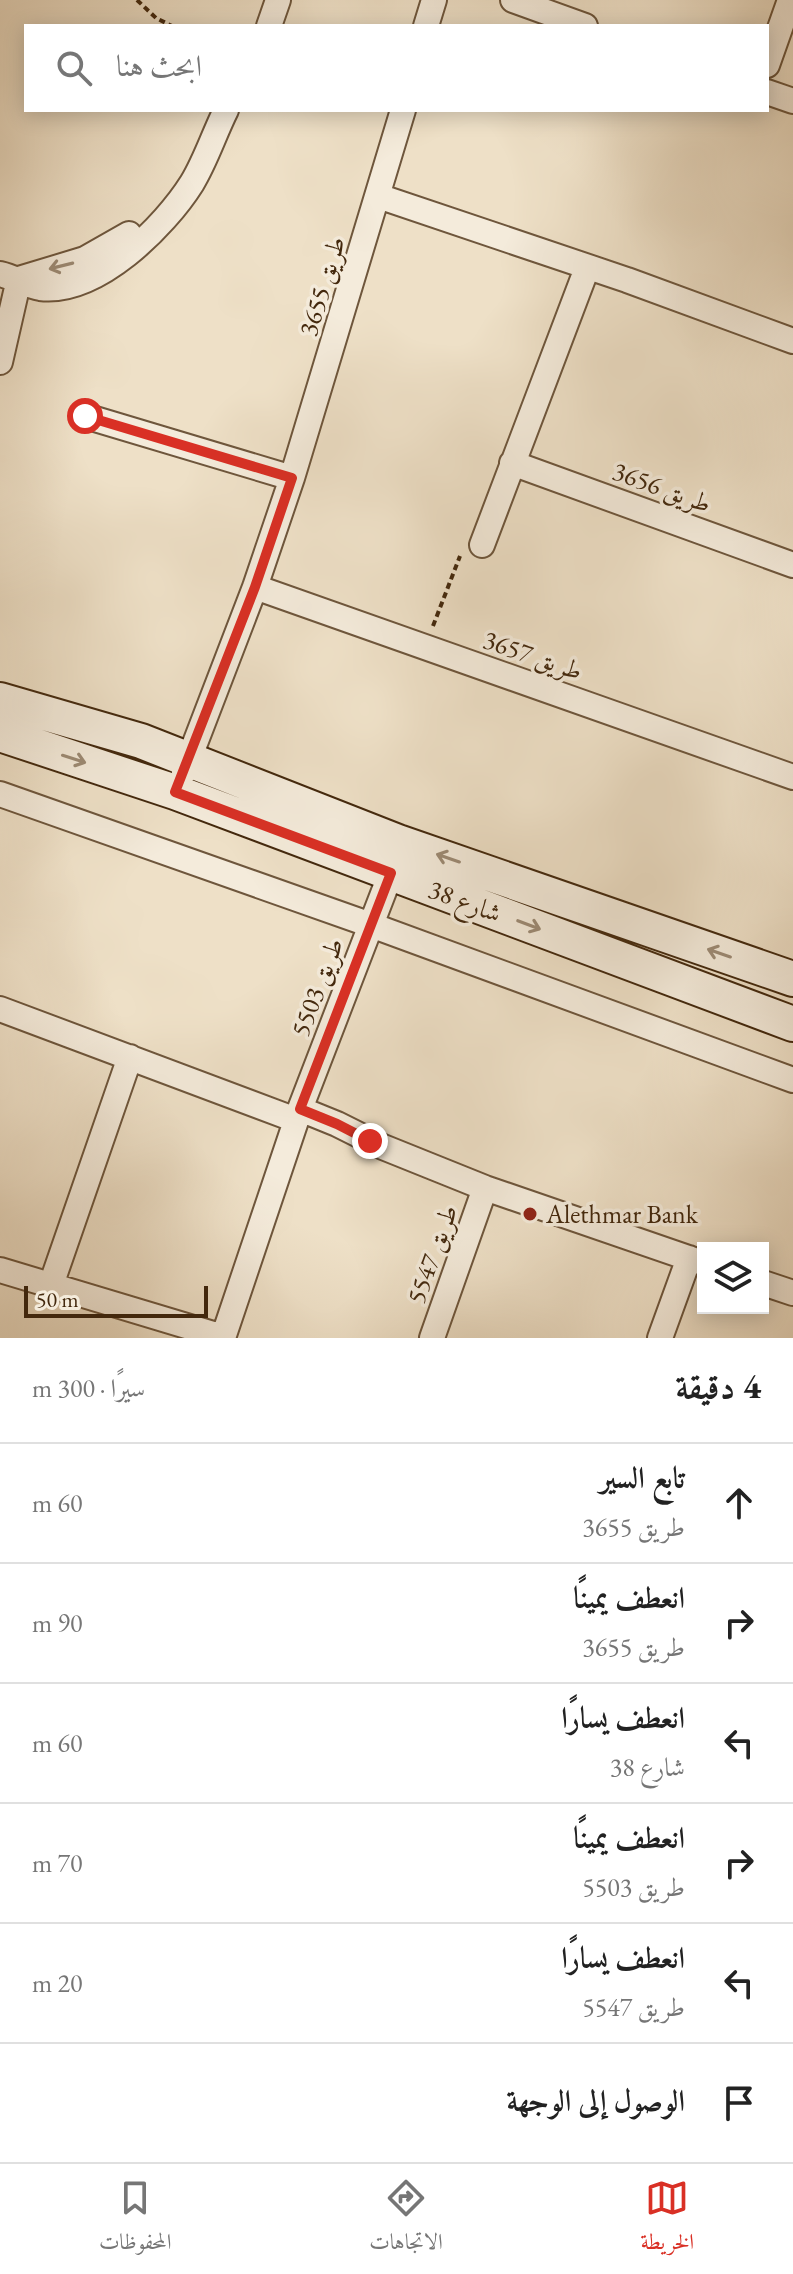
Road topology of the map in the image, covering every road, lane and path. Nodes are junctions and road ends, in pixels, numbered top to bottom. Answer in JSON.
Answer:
{"nodes":[{"id":1,"x":137,"y":0,"type":"edge"},
{"id":2,"x":278,"y":0,"type":"edge"},
{"id":3,"x":434,"y":0,"type":"edge"},
{"id":4,"x":513,"y":0,"type":"edge"},
{"id":5,"x":790,"y":0,"type":"edge"},
{"id":6,"x":168,"y":24,"type":"edge"},
{"id":7,"x":270,"y":24,"type":"edge"},
{"id":8,"x":427,"y":24,"type":"edge"},
{"id":9,"x":579,"y":24,"type":"edge"},
{"id":10,"x":769,"y":59,"type":"edge"},
{"id":11,"x":769,"y":93,"type":"edge"},
{"id":12,"x":793,"y":101,"type":"edge"},
{"id":13,"x":225,"y":112,"type":"edge"},
{"id":14,"x":402,"y":112,"type":"edge"},
{"id":15,"x":378,"y":196,"type":"junction"},
{"id":16,"x":587,"y":268,"type":"junction"},
{"id":17,"x":10,"y":276,"type":"edge"},
{"id":18,"x":793,"y":341,"type":"edge"},
{"id":19,"x":0,"y":362,"type":"edge"},
{"id":20,"x":85,"y":416,"type":"dead end"},
{"id":21,"x":512,"y":463,"type":"junction"},
{"id":22,"x":292,"y":478,"type":"junction"},
{"id":23,"x":482,"y":545,"type":"joint"},
{"id":24,"x":793,"y":565,"type":"edge"},
{"id":25,"x":255,"y":587,"type":"junction"},
{"id":26,"x":425,"y":647,"type":"junction"},
{"id":27,"x":0,"y":700,"type":"edge"},
{"id":28,"x":0,"y":734,"type":"edge"},
{"id":29,"x":189,"y":760,"type":"junction"},
{"id":30,"x":793,"y":777,"type":"edge"},
{"id":31,"x":175,"y":792,"type":"junction"},
{"id":32,"x":0,"y":794,"type":"edge"},
{"id":33,"x":391,"y":873,"type":"junction"},
{"id":34,"x":371,"y":925,"type":"junction"},
{"id":35,"x":793,"y":979,"type":"edge"},
{"id":36,"x":0,"y":1009,"type":"edge"},
{"id":37,"x":793,"y":1024,"type":"edge"},
{"id":38,"x":130,"y":1057,"type":"junction"},
{"id":39,"x":793,"y":1080,"type":"edge"},
{"id":40,"x":298,"y":1115,"type":"junction"},
{"id":41,"x":485,"y":1188,"type":"junction"},
{"id":42,"x":696,"y":1260,"type":"edge"},
{"id":43,"x":0,"y":1270,"type":"edge"},
{"id":44,"x":51,"y":1285,"type":"junction"},
{"id":45,"x":769,"y":1285,"type":"edge"},
{"id":46,"x":793,"y":1293,"type":"edge"},
{"id":47,"x":223,"y":1338,"type":"edge"},
{"id":48,"x":432,"y":1338,"type":"edge"},
{"id":49,"x":660,"y":1338,"type":"edge"}],
"edges":[{"from":1,"to":6,"type":"path"},
{"from":2,"to":7,"type":"street"},
{"from":3,"to":8,"type":"street"},
{"from":4,"to":9,"type":"street"},
{"from":5,"to":10,"type":"street"},
{"from":11,"to":12,"type":"street"},
{"from":13,"to":17,"type":"street"},
{"from":14,"to":15,"type":"street","name":"طريق 3655"},
{"from":15,"to":16,"type":"street"},
{"from":15,"to":22,"type":"street","name":"طريق 3655"},
{"from":16,"to":18,"type":"street"},
{"from":16,"to":21,"type":"street"},
{"from":17,"to":19,"type":"street"},
{"from":20,"to":22,"type":"street"},
{"from":21,"to":23,"type":"street"},
{"from":21,"to":24,"type":"street","name":"طريق 3656"},
{"from":22,"to":25,"type":"street","name":"طريق 3655"},
{"from":23,"to":26,"type":"path"},
{"from":25,"to":26,"type":"street","name":"طريق 3657"},
{"from":25,"to":29,"type":"street","name":"طريق 3655"},
{"from":26,"to":30,"type":"street","name":"طريق 3657"},
{"from":27,"to":29,"type":"street","name":"شارع 38"},
{"from":28,"to":31,"type":"street","name":"شارع 38","one_way":true},
{"from":29,"to":31,"type":"street","name":"طريق 3655"},
{"from":35,"to":29,"type":"street","name":"شارع 38","one_way":true},
{"from":31,"to":33,"type":"street","name":"شارع 38"},
{"from":32,"to":34,"type":"street","name":"شارع 38"},
{"from":33,"to":34,"type":"street","name":"طريق 5503"},
{"from":33,"to":37,"type":"street","name":"شارع 38","one_way":true},
{"from":34,"to":39,"type":"street","name":"شارع 38"},
{"from":34,"to":40,"type":"street","name":"طريق 5503"},
{"from":36,"to":38,"type":"street"},
{"from":38,"to":40,"type":"street"},
{"from":38,"to":44,"type":"street"},
{"from":40,"to":41,"type":"street","name":"طريق 5547"},
{"from":40,"to":47,"type":"street","name":"طريق 5503"},
{"from":41,"to":42,"type":"street","name":"طريق 5547"},
{"from":41,"to":48,"type":"street","name":"طريق 5547"},
{"from":42,"to":49,"type":"street","name":"طريق 5547"},
{"from":43,"to":44,"type":"street","name":"طريق 5503"},
{"from":44,"to":47,"type":"street","name":"طريق 5503"},
{"from":45,"to":46,"type":"street"}]}
